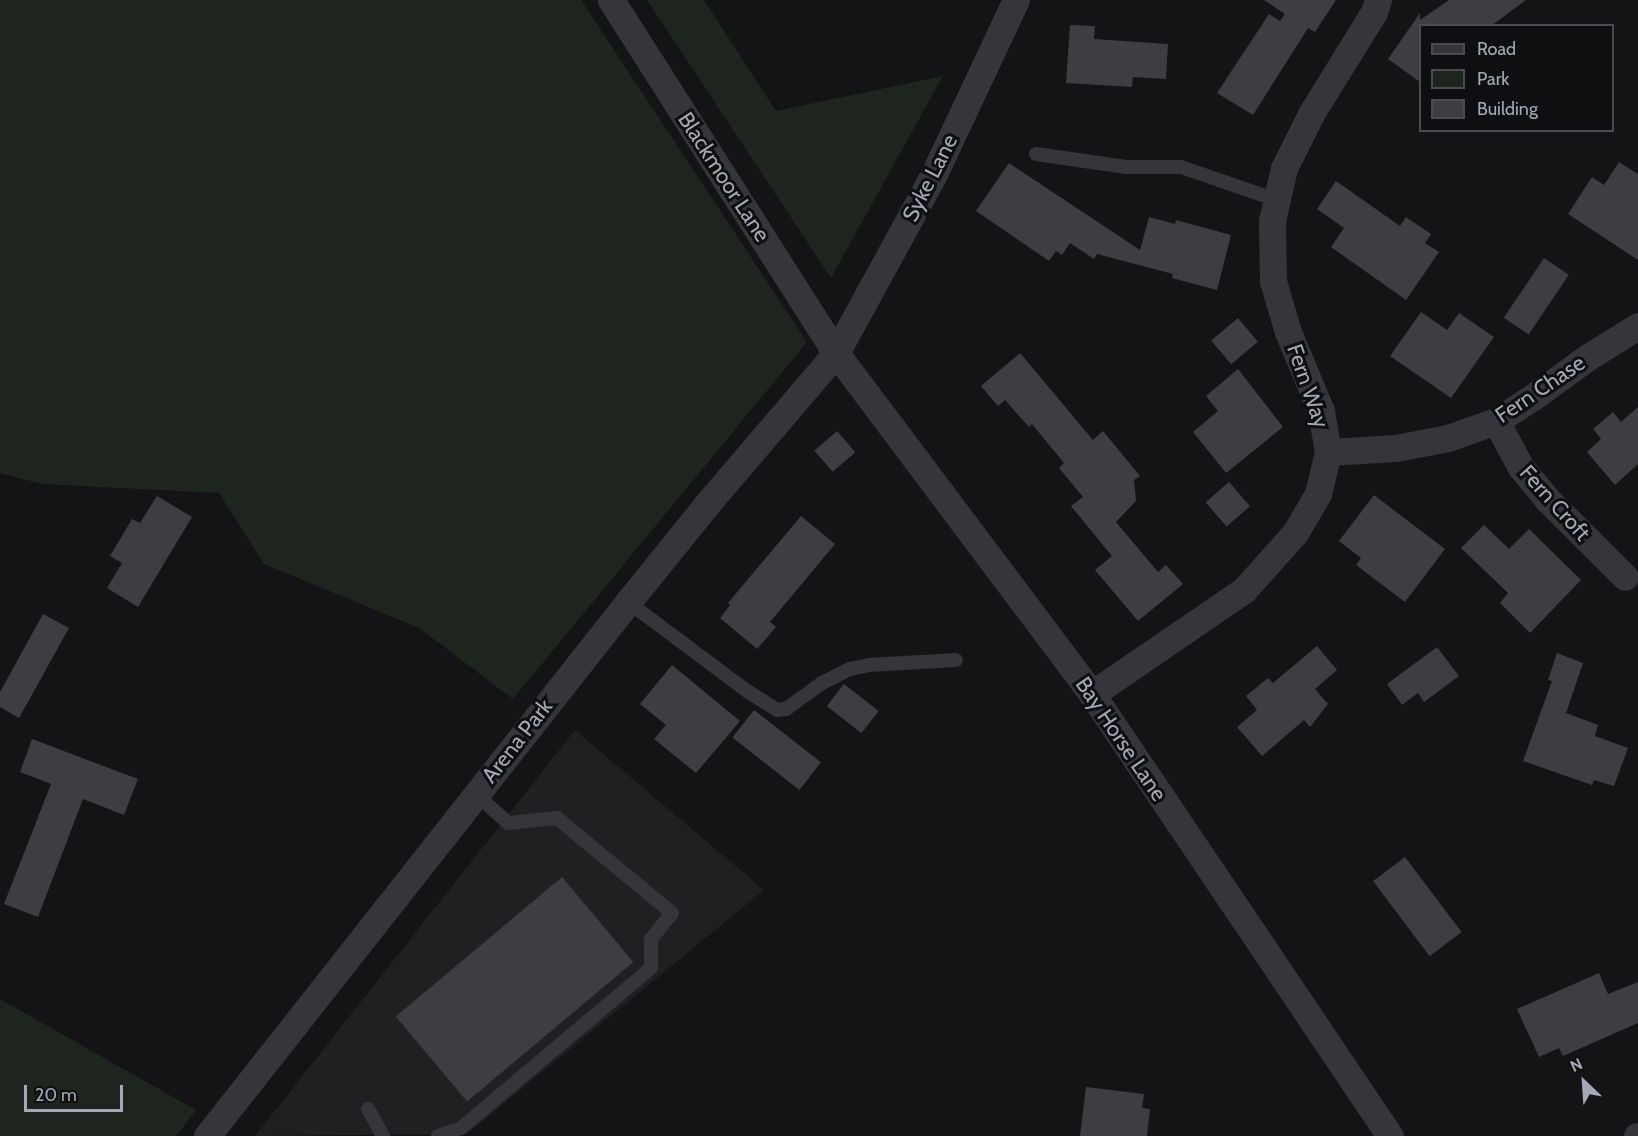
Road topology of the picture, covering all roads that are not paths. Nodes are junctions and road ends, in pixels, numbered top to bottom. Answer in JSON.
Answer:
{"nodes":[{"id":1,"x":611,"y":0,"type":"edge"},
{"id":2,"x":1016,"y":0,"type":"edge"},
{"id":3,"x":1378,"y":0,"type":"edge"},
{"id":4,"x":1036,"y":154,"type":"dead end"},
{"id":5,"x":1277,"y":200,"type":"junction"},
{"id":6,"x":1638,"y":326,"type":"edge"},
{"id":7,"x":836,"y":353,"type":"junction"},
{"id":8,"x":1496,"y":421,"type":"junction"},
{"id":9,"x":1328,"y":452,"type":"junction"},
{"id":10,"x":1625,"y":576,"type":"dead end"},
{"id":11,"x":628,"y":602,"type":"junction"},
{"id":12,"x":956,"y":660,"type":"dead end"},
{"id":13,"x":1092,"y":694,"type":"junction"},
{"id":14,"x":476,"y":794,"type":"junction"},
{"id":15,"x":368,"y":1109,"type":"dead end"},
{"id":16,"x":207,"y":1136,"type":"edge"},
{"id":17,"x":383,"y":1136,"type":"edge"},
{"id":18,"x":438,"y":1136,"type":"edge"},
{"id":19,"x":1390,"y":1136,"type":"edge"}],
"edges":[{"from":1,"to":7,"type":"street","name":"Blackmoor Lane"},
{"from":2,"to":7,"type":"street","name":"Syke Lane"},
{"from":3,"to":5,"type":"street","name":"Fern Way"},
{"from":4,"to":5,"type":"lane"},
{"from":5,"to":9,"type":"street","name":"Fern Way"},
{"from":6,"to":8,"type":"street","name":"Fern Chase"},
{"from":7,"to":11,"type":"street","name":"Arena Park"},
{"from":7,"to":13,"type":"street","name":"Bay Horse Lane"},
{"from":8,"to":9,"type":"street","name":"Fern Chase"},
{"from":8,"to":10,"type":"street","name":"Fern Croft"},
{"from":9,"to":13,"type":"street","name":"Fern Way"},
{"from":11,"to":12,"type":"lane"},
{"from":11,"to":14,"type":"street","name":"Arena Park"},
{"from":13,"to":19,"type":"street","name":"Bay Horse Lane"},
{"from":14,"to":16,"type":"street","name":"Arena Park"},
{"from":14,"to":18,"type":"lane"},
{"from":15,"to":17,"type":"lane"}]}
